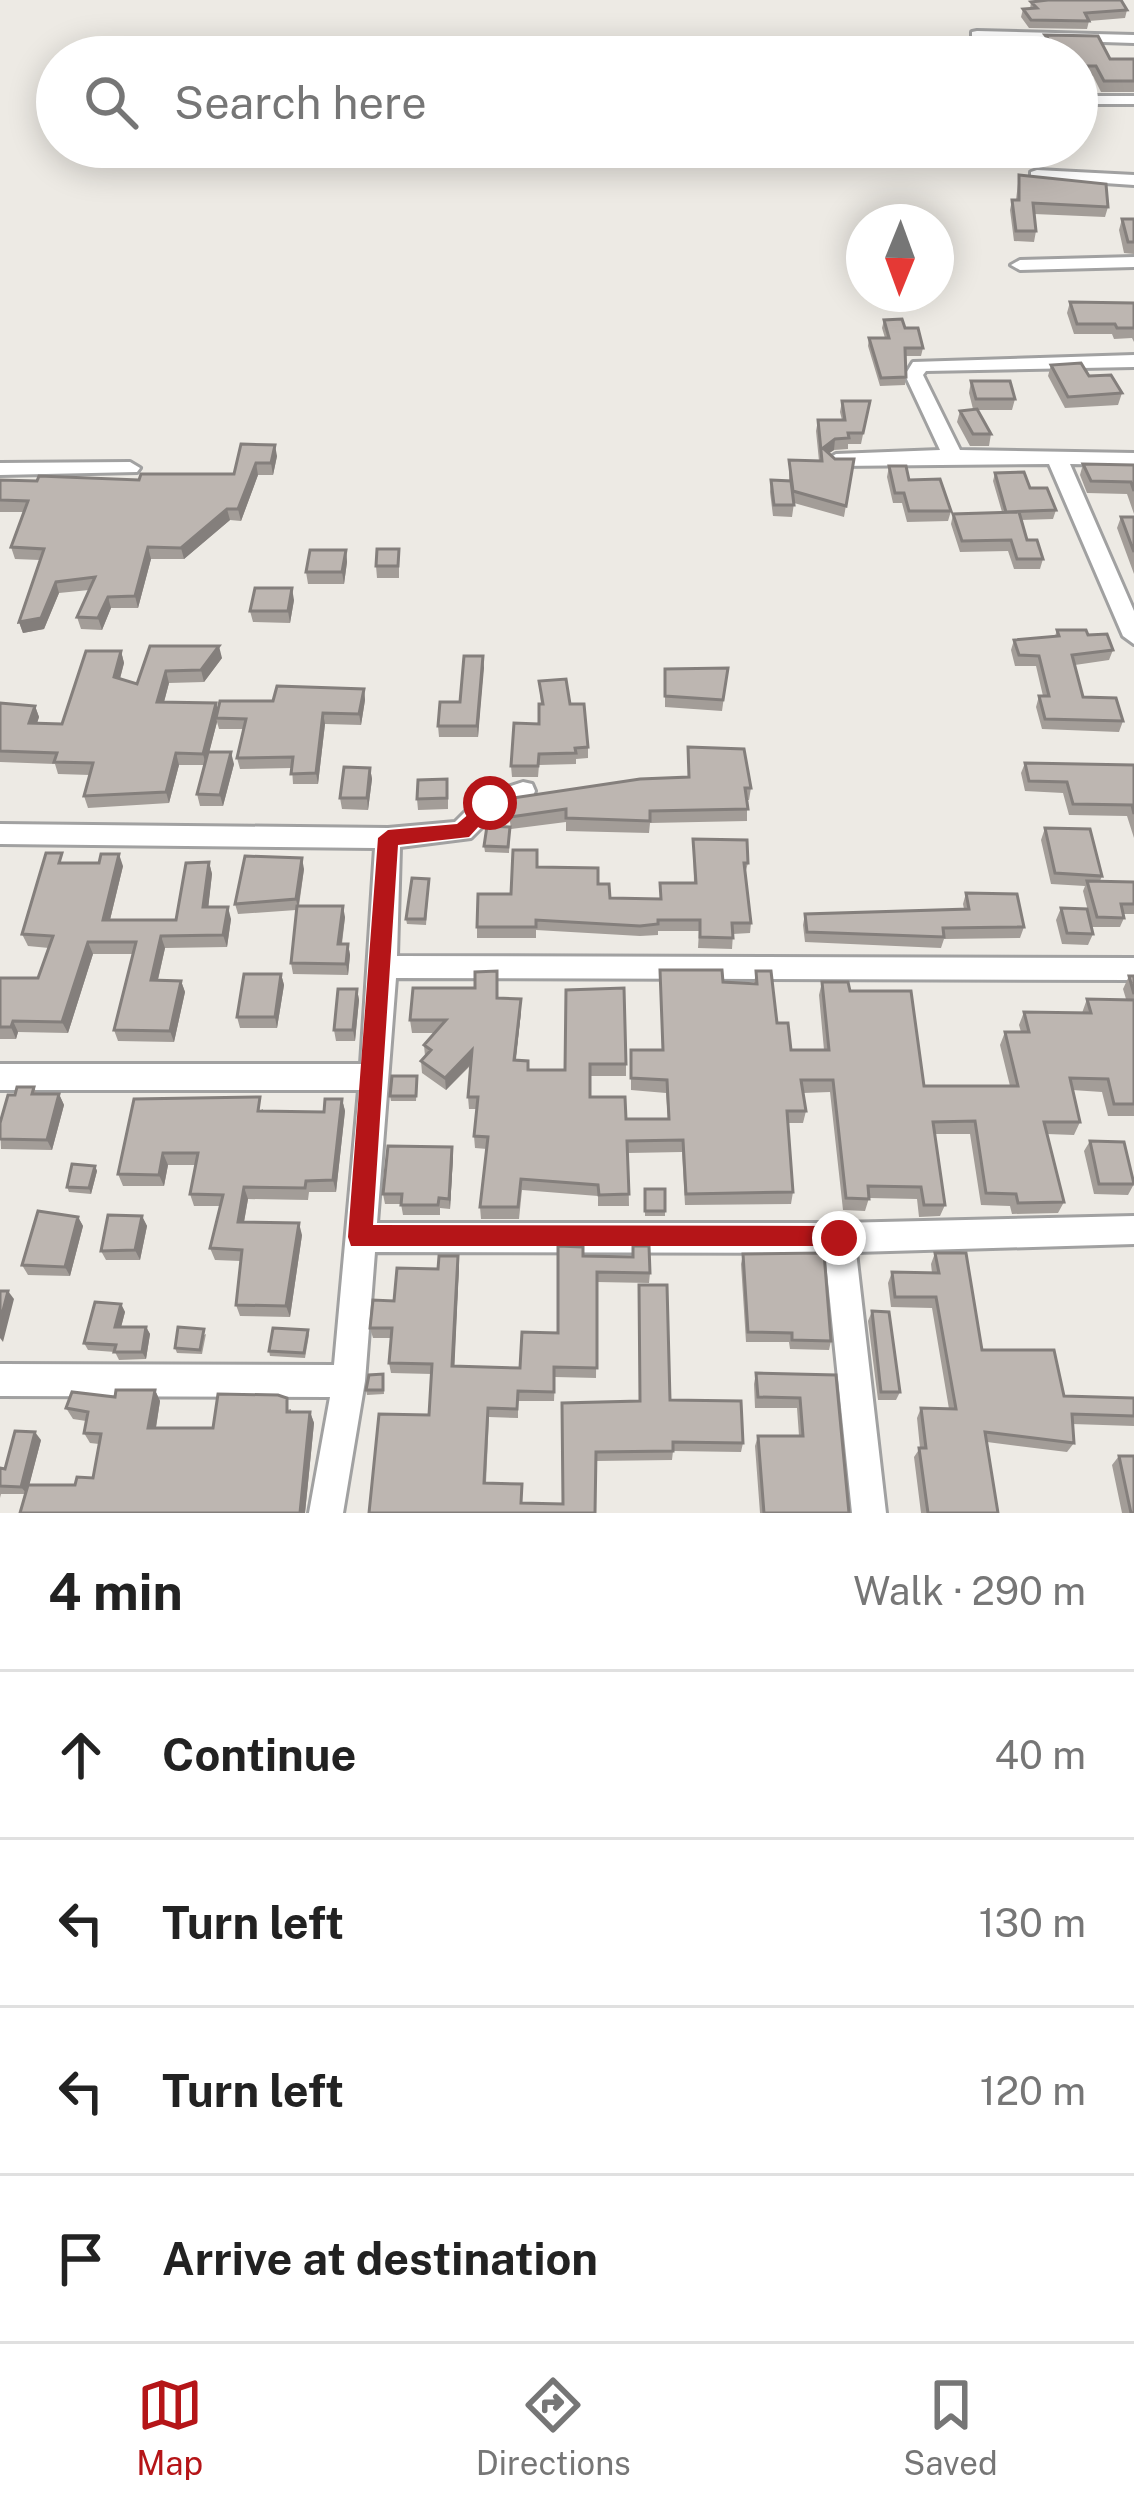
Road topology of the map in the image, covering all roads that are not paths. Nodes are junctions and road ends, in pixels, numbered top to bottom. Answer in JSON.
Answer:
{"nodes":[{"id":1,"x":976,"y":35,"type":"edge"},
{"id":2,"x":1016,"y":36,"type":"edge"},
{"id":3,"x":1098,"y":38,"type":"edge"},
{"id":4,"x":1134,"y":39,"type":"edge"},
{"id":5,"x":1098,"y":100,"type":"edge"},
{"id":6,"x":1134,"y":100,"type":"edge"},
{"id":7,"x":1037,"y":176,"type":"edge"},
{"id":8,"x":1134,"y":180,"type":"edge"},
{"id":9,"x":1134,"y":262,"type":"edge"},
{"id":10,"x":1020,"y":265,"type":"dead end"},
{"id":11,"x":1134,"y":361,"type":"edge"},
{"id":12,"x":953,"y":456,"type":"junction"},
{"id":13,"x":1057,"y":458,"type":"junction"},
{"id":14,"x":1134,"y":459,"type":"edge"},
{"id":15,"x":836,"y":460,"type":"edge"},
{"id":16,"x":130,"y":468,"type":"dead end"},
{"id":17,"x":0,"y":469,"type":"edge"},
{"id":18,"x":1134,"y":636,"type":"edge"},
{"id":19,"x":523,"y":790,"type":"dead end"},
{"id":20,"x":0,"y":834,"type":"edge"},
{"id":21,"x":388,"y":838,"type":"junction"},
{"id":22,"x":382,"y":967,"type":"junction"},
{"id":23,"x":1134,"y":969,"type":"edge"},
{"id":24,"x":0,"y":1077,"type":"edge"},
{"id":25,"x":371,"y":1077,"type":"junction"},
{"id":26,"x":1134,"y":1229,"type":"edge"},
{"id":27,"x":360,"y":1237,"type":"junction"},
{"id":28,"x":839,"y":1238,"type":"junction"},
{"id":29,"x":0,"y":1380,"type":"edge"},
{"id":30,"x":349,"y":1381,"type":"junction"},
{"id":31,"x":326,"y":1513,"type":"edge"},
{"id":32,"x":869,"y":1513,"type":"edge"}],
"edges":[{"from":1,"to":2,"type":"street"},
{"from":3,"to":4,"type":"street"},
{"from":5,"to":6,"type":"street"},
{"from":7,"to":8,"type":"street"},
{"from":9,"to":10,"type":"street"},
{"from":11,"to":12,"type":"street"},
{"from":12,"to":13,"type":"street"},
{"from":12,"to":15,"type":"street"},
{"from":13,"to":14,"type":"street"},
{"from":13,"to":18,"type":"street"},
{"from":16,"to":17,"type":"street"},
{"from":19,"to":21,"type":"street"},
{"from":20,"to":21,"type":"street"},
{"from":21,"to":22,"type":"street"},
{"from":22,"to":23,"type":"street"},
{"from":22,"to":25,"type":"street"},
{"from":24,"to":25,"type":"street"},
{"from":25,"to":27,"type":"street"},
{"from":26,"to":28,"type":"street"},
{"from":27,"to":28,"type":"street"},
{"from":27,"to":30,"type":"street"},
{"from":28,"to":32,"type":"street"},
{"from":29,"to":30,"type":"street"},
{"from":30,"to":31,"type":"street"}]}
